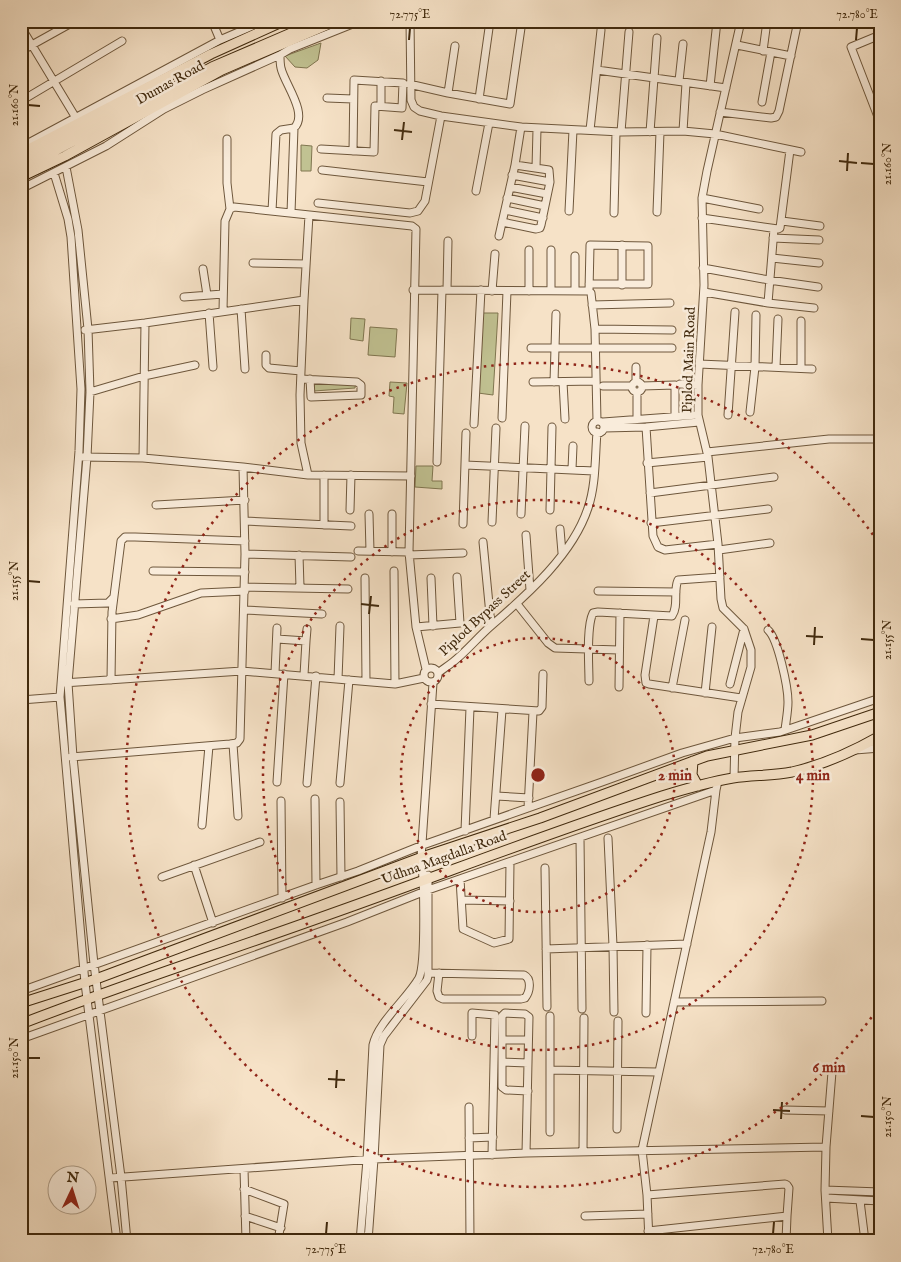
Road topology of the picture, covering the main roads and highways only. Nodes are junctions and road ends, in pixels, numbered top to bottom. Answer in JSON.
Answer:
{"nodes":[{"id":1,"x":284,"y":21,"type":"edge"},
{"id":2,"x":305,"y":21,"type":"edge"},
{"id":3,"x":319,"y":21,"type":"edge"},
{"id":4,"x":336,"y":21,"type":"edge"},
{"id":5,"x":21,"y":153,"type":"edge"},
{"id":6,"x":21,"y":160,"type":"edge"},
{"id":7,"x":21,"y":169,"type":"edge"},
{"id":8,"x":21,"y":178,"type":"edge"},
{"id":9,"x":880,"y":712,"type":"edge"},
{"id":10,"x":880,"y":736,"type":"edge"},
{"id":11,"x":693,"y":761,"type":"junction"},
{"id":12,"x":698,"y":786,"type":"junction"},
{"id":13,"x":21,"y":1003,"type":"edge"},
{"id":14,"x":25,"y":1022,"type":"edge"}],
"edges":[{"from":1,"to":5,"type":"main road","name":"Dumas Road"},
{"from":2,"to":6,"type":"main road"},
{"from":3,"to":7,"type":"main road"},
{"from":4,"to":8,"type":"main road","name":"Dumas Road"},
{"from":9,"to":11,"type":"main road","name":"Udhna Magdalla Road"},
{"from":10,"to":12,"type":"main road","name":"Udhna Magdalla Road"},
{"from":11,"to":12,"type":"main road"},
{"from":11,"to":13,"type":"main road","name":"Udhna Magdalla Road"},
{"from":12,"to":14,"type":"main road","name":"Udhna Magdalla Road"}]}
